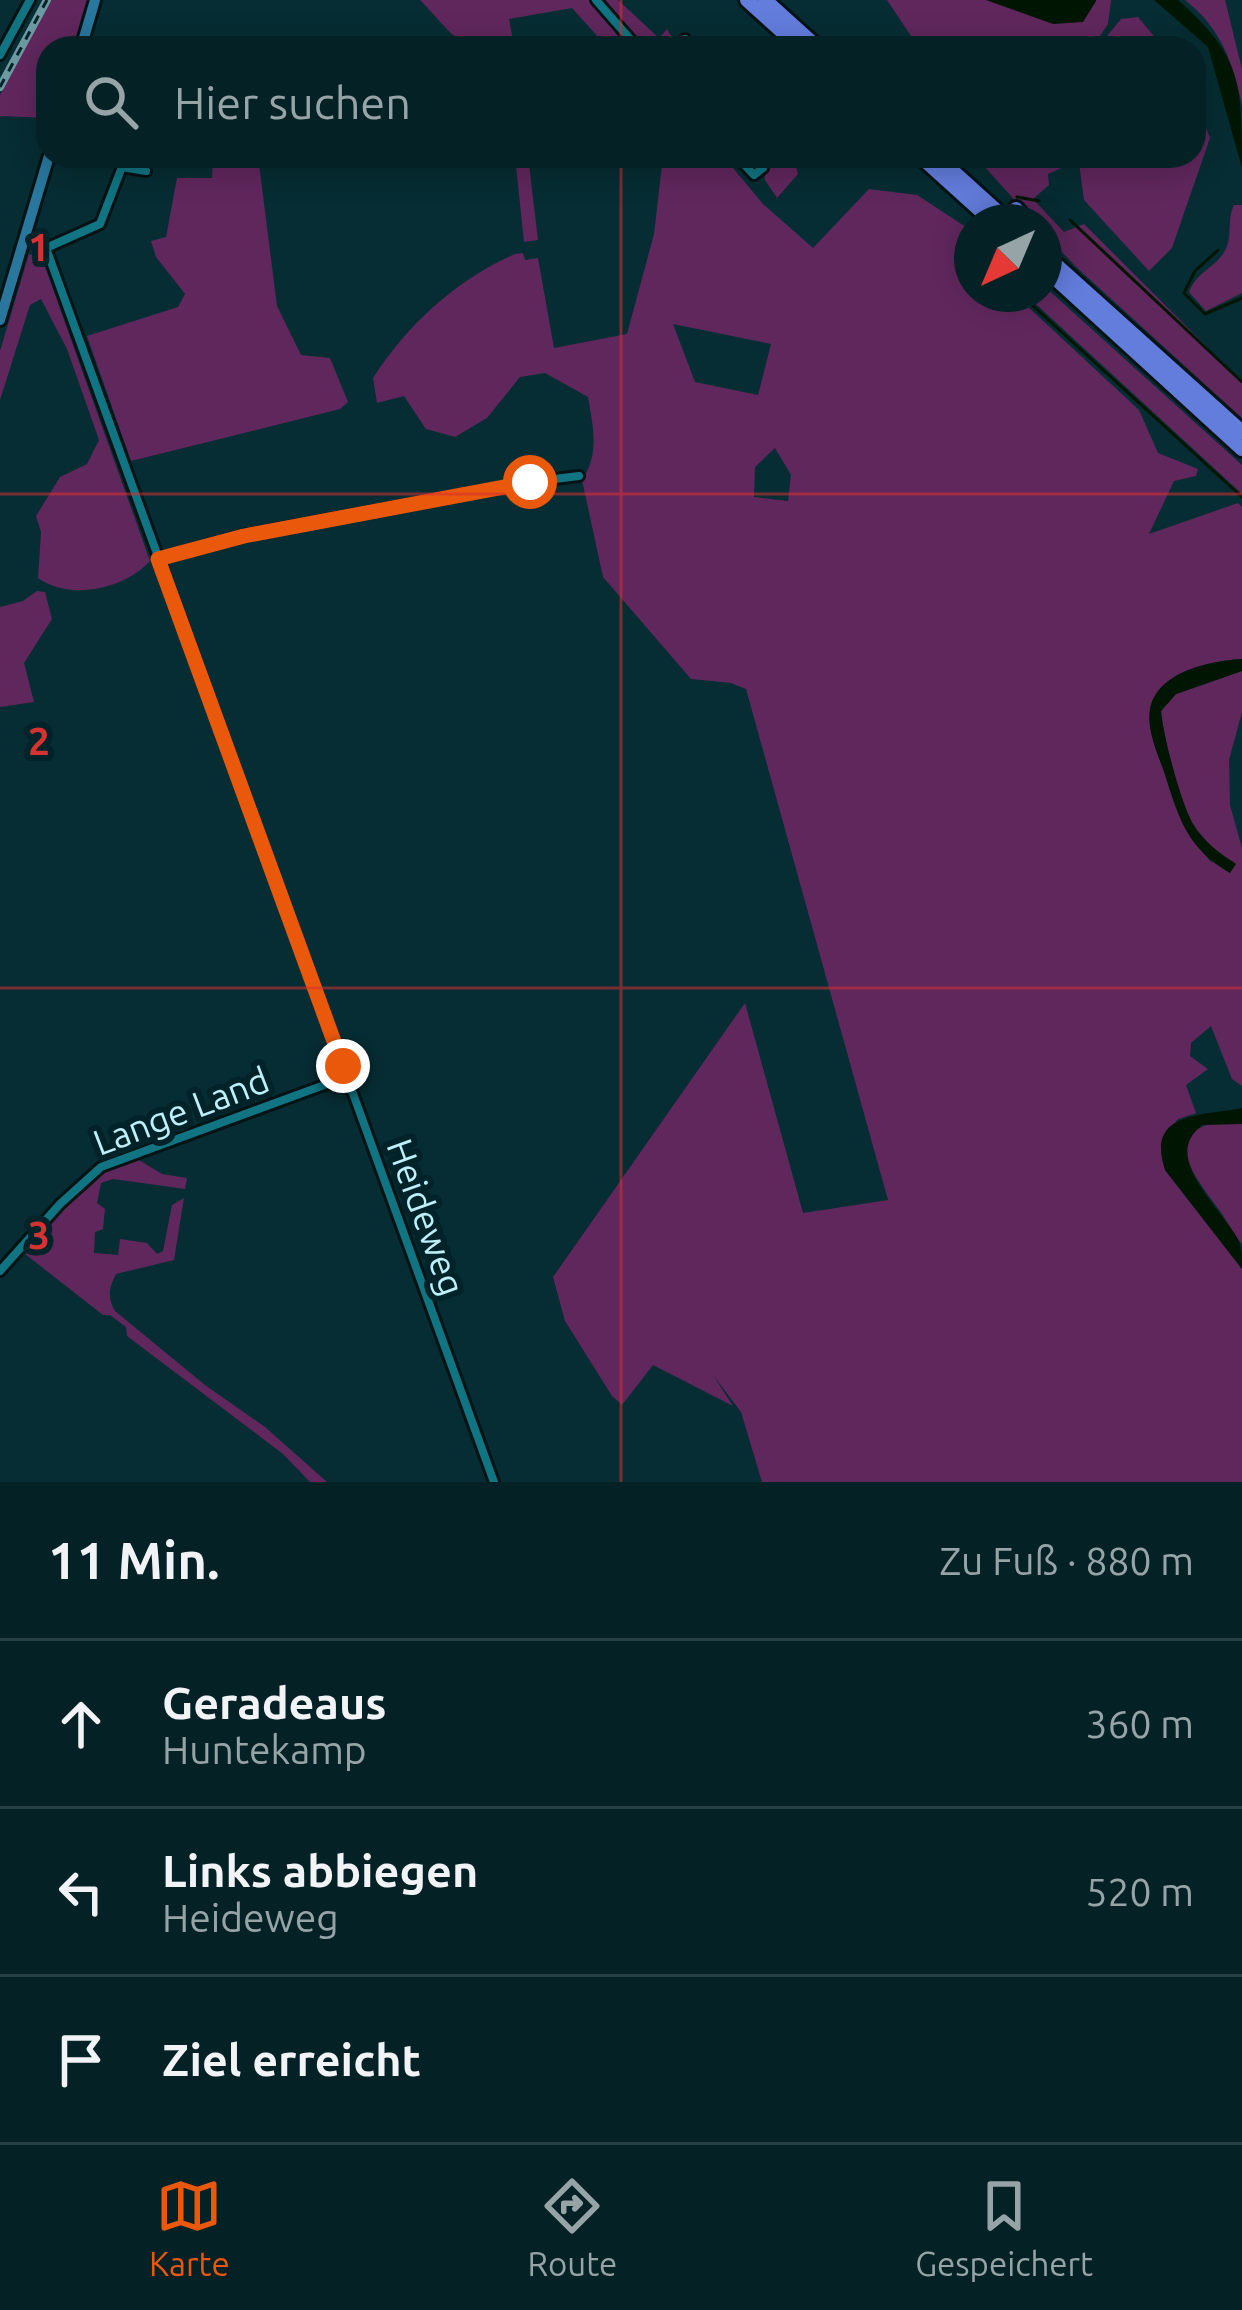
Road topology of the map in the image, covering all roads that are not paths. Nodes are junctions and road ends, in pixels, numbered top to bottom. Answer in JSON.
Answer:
{"nodes":[{"id":1,"x":30,"y":0,"type":"edge"},
{"id":2,"x":95,"y":0,"type":"edge"},
{"id":3,"x":596,"y":0,"type":"edge"},
{"id":4,"x":747,"y":0,"type":"edge"},
{"id":5,"x":765,"y":0,"type":"edge"},
{"id":6,"x":84,"y":36,"type":"edge"},
{"id":7,"x":628,"y":36,"type":"edge"},
{"id":8,"x":787,"y":36,"type":"edge"},
{"id":9,"x":805,"y":36,"type":"edge"},
{"id":10,"x":0,"y":55,"type":"edge"},
{"id":11,"x":46,"y":168,"type":"edge"},
{"id":12,"x":122,"y":168,"type":"edge"},
{"id":13,"x":128,"y":168,"type":"edge"},
{"id":14,"x":933,"y":168,"type":"edge"},
{"id":15,"x":951,"y":168,"type":"edge"},
{"id":16,"x":146,"y":171,"type":"dead end"},
{"id":17,"x":973,"y":204,"type":"edge"},
{"id":18,"x":997,"y":204,"type":"edge"},
{"id":19,"x":26,"y":236,"type":"junction"},
{"id":20,"x":46,"y":248,"type":"junction"},
{"id":21,"x":1062,"y":277,"type":"edge"},
{"id":22,"x":1062,"y":278,"type":"edge"},
{"id":23,"x":0,"y":320,"type":"edge"},
{"id":24,"x":1242,"y":432,"type":"edge"},
{"id":25,"x":1242,"y":449,"type":"edge"},
{"id":26,"x":579,"y":476,"type":"dead end"},
{"id":27,"x":158,"y":559,"type":"junction"},
{"id":28,"x":346,"y":1077,"type":"junction"},
{"id":29,"x":0,"y":1271,"type":"edge"},
{"id":30,"x":494,"y":1482,"type":"edge"}],
"edges":[{"from":1,"to":10,"type":"street"},
{"from":2,"to":6,"type":"main road"},
{"from":3,"to":7,"type":"street"},
{"from":4,"to":8,"type":"highway"},
{"from":5,"to":9,"type":"highway"},
{"from":11,"to":19,"type":"main road"},
{"from":12,"to":20,"type":"street"},
{"from":13,"to":16,"type":"street"},
{"from":14,"to":17,"type":"highway"},
{"from":15,"to":18,"type":"highway"},
{"from":19,"to":20,"type":"street"},
{"from":19,"to":23,"type":"main road"},
{"from":20,"to":27,"type":"street","name":"Heideweg"},
{"from":21,"to":24,"type":"highway"},
{"from":22,"to":25,"type":"highway"},
{"from":26,"to":27,"type":"street"},
{"from":27,"to":28,"type":"street","name":"Heideweg"},
{"from":28,"to":29,"type":"street","name":"Lange Land"},
{"from":28,"to":30,"type":"street","name":"Heideweg"}]}
